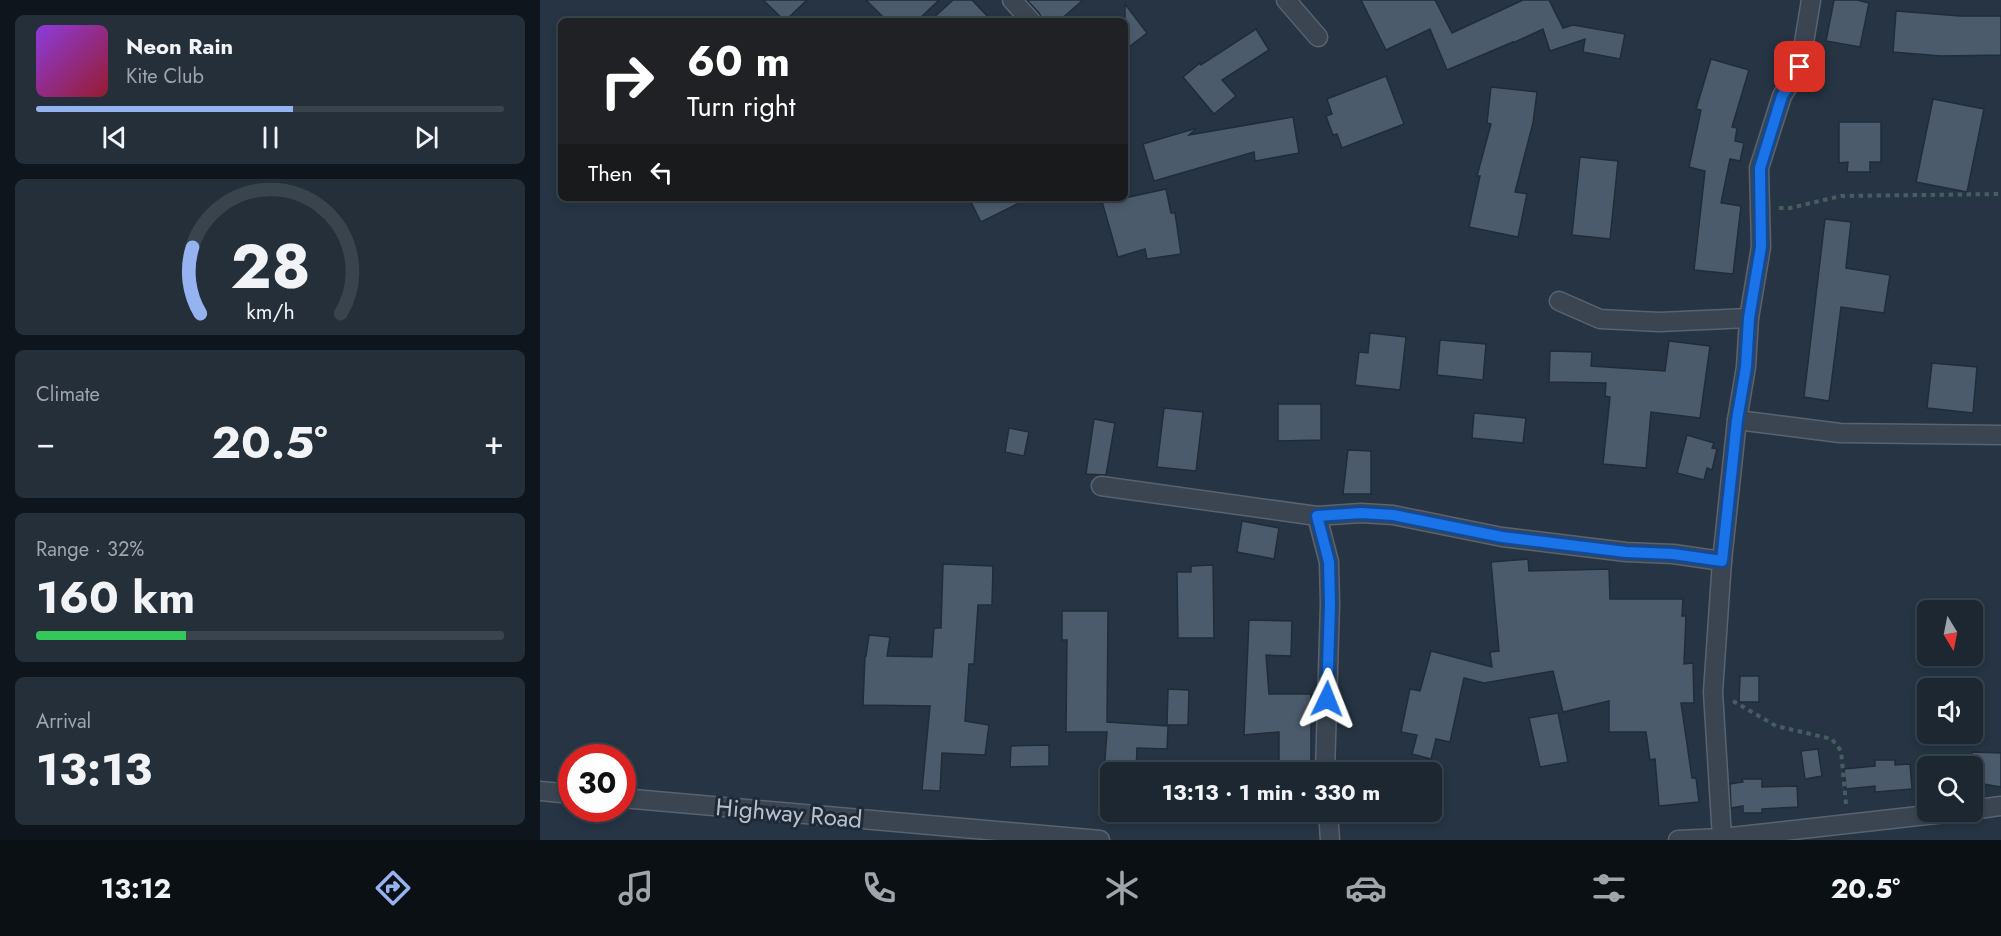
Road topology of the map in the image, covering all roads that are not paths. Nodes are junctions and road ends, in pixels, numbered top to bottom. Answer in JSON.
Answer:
{"nodes":[{"id":1,"x":1012,"y":0,"type":"edge"},
{"id":2,"x":1286,"y":0,"type":"edge"},
{"id":3,"x":1811,"y":0,"type":"edge"},
{"id":4,"x":1028,"y":18,"type":"edge"},
{"id":5,"x":1318,"y":37,"type":"dead end"},
{"id":6,"x":1559,"y":301,"type":"dead end"},
{"id":7,"x":1749,"y":318,"type":"junction"},
{"id":8,"x":1737,"y":420,"type":"junction"},
{"id":9,"x":2001,"y":435,"type":"edge"},
{"id":10,"x":1101,"y":486,"type":"dead end"},
{"id":11,"x":1317,"y":516,"type":"junction"},
{"id":12,"x":1722,"y":561,"type":"junction"},
{"id":13,"x":1324,"y":762,"type":"edge"},
{"id":14,"x":540,"y":791,"type":"edge"},
{"id":15,"x":558,"y":793,"type":"edge"},
{"id":16,"x":636,"y":799,"type":"edge"},
{"id":17,"x":2001,"y":806,"type":"edge"},
{"id":18,"x":1983,"y":808,"type":"edge"},
{"id":19,"x":1917,"y":816,"type":"edge"},
{"id":20,"x":1329,"y":822,"type":"edge"},
{"id":21,"x":1722,"y":838,"type":"junction"},
{"id":22,"x":1100,"y":840,"type":"edge"},
{"id":23,"x":1330,"y":840,"type":"edge"},
{"id":24,"x":1678,"y":840,"type":"edge"}],
"edges":[{"from":1,"to":4,"type":"street"},
{"from":2,"to":5,"type":"street"},
{"from":3,"to":7,"type":"street"},
{"from":6,"to":7,"type":"street"},
{"from":7,"to":8,"type":"street"},
{"from":8,"to":9,"type":"street"},
{"from":8,"to":12,"type":"street"},
{"from":10,"to":11,"type":"street"},
{"from":11,"to":12,"type":"street"},
{"from":11,"to":13,"type":"street"},
{"from":12,"to":21,"type":"street"},
{"from":14,"to":15,"type":"street"},
{"from":16,"to":22,"type":"street","name":"Highway Road"},
{"from":17,"to":18,"type":"street"},
{"from":19,"to":21,"type":"street"},
{"from":20,"to":23,"type":"street"},
{"from":21,"to":24,"type":"street"}]}
